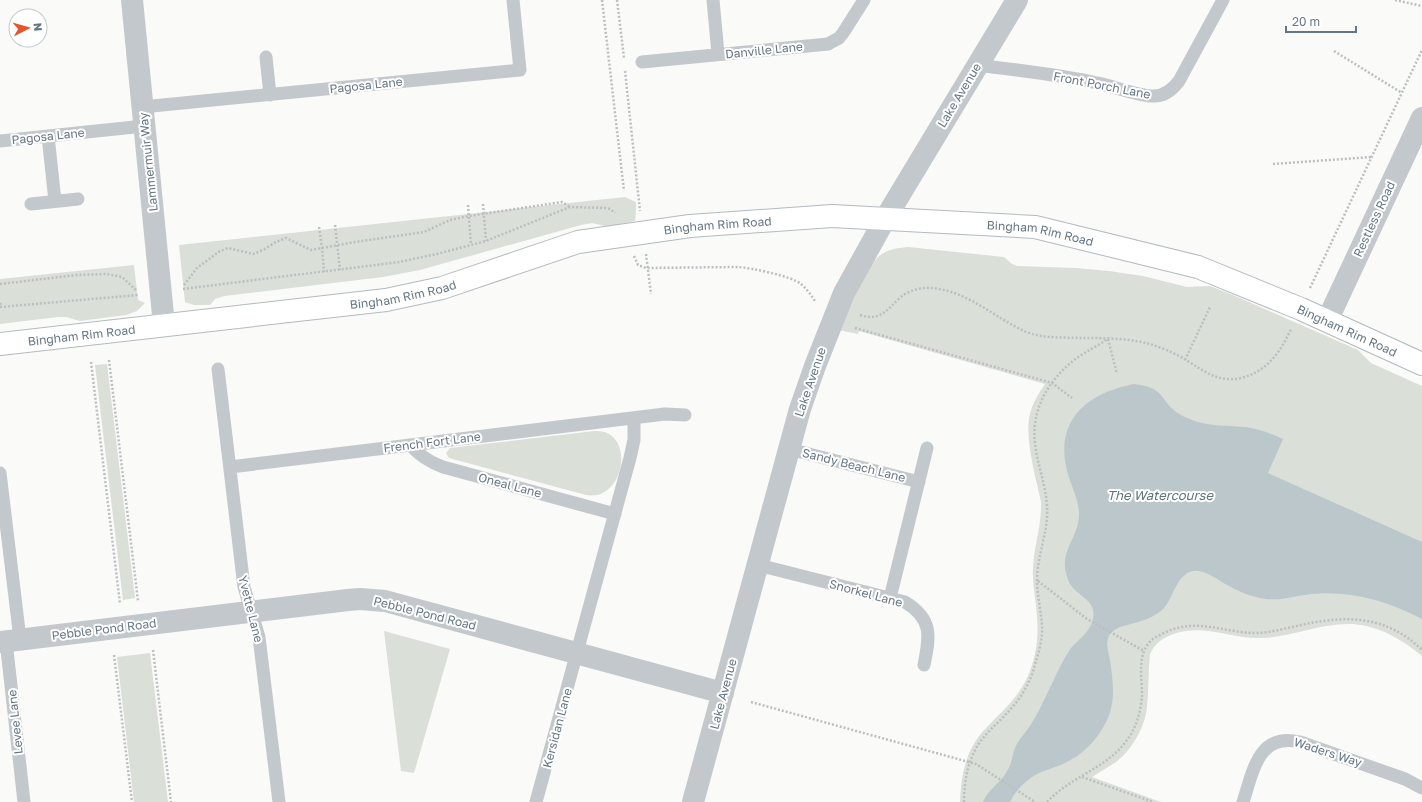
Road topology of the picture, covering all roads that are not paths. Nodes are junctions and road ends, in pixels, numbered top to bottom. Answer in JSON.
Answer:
{"nodes":[{"id":1,"x":132,"y":0,"type":"edge"},
{"id":2,"x":513,"y":0,"type":"edge"},
{"id":3,"x":713,"y":0,"type":"edge"},
{"id":4,"x":864,"y":0,"type":"edge"},
{"id":5,"x":1017,"y":0,"type":"edge"},
{"id":6,"x":1223,"y":0,"type":"edge"},
{"id":7,"x":718,"y":54,"type":"junction"},
{"id":8,"x":266,"y":57,"type":"dead end"},
{"id":9,"x":642,"y":62,"type":"dead end"},
{"id":10,"x":976,"y":65,"type":"junction"},
{"id":11,"x":270,"y":95,"type":"junction"},
{"id":12,"x":143,"y":117,"type":"junction"},
{"id":13,"x":1422,"y":118,"type":"edge"},
{"id":14,"x":48,"y":136,"type":"junction"},
{"id":15,"x":0,"y":141,"type":"edge"},
{"id":16,"x":78,"y":199,"type":"dead end"},
{"id":17,"x":55,"y":201,"type":"junction"},
{"id":18,"x":31,"y":204,"type":"dead end"},
{"id":19,"x":885,"y":219,"type":"junction"},
{"id":20,"x":1327,"y":321,"type":"junction"},
{"id":21,"x":164,"y":325,"type":"junction"},
{"id":22,"x":0,"y":344,"type":"edge"},
{"id":23,"x":1422,"y":364,"type":"edge"},
{"id":24,"x":218,"y":369,"type":"dead end"},
{"id":25,"x":685,"y":415,"type":"dead end"},
{"id":26,"x":634,"y":418,"type":"junction"},
{"id":27,"x":410,"y":445,"type":"junction"},
{"id":28,"x":927,"y":448,"type":"dead end"},
{"id":29,"x":789,"y":449,"type":"junction"},
{"id":30,"x":230,"y":467,"type":"junction"},
{"id":31,"x":0,"y":473,"type":"edge"},
{"id":32,"x":919,"y":482,"type":"junction"},
{"id":33,"x":1,"y":494,"type":"edge"},
{"id":34,"x":615,"y":514,"type":"junction"},
{"id":35,"x":758,"y":565,"type":"junction"},
{"id":36,"x":890,"y":598,"type":"junction"},
{"id":37,"x":251,"y":612,"type":"junction"},
{"id":38,"x":9,"y":641,"type":"edge"},
{"id":39,"x":577,"y":654,"type":"junction"},
{"id":40,"x":924,"y":664,"type":"dead end"},
{"id":41,"x":723,"y":693,"type":"junction"},
{"id":42,"x":1422,"y":788,"type":"edge"},
{"id":43,"x":24,"y":802,"type":"edge"},
{"id":44,"x":279,"y":802,"type":"edge"},
{"id":45,"x":536,"y":802,"type":"edge"},
{"id":46,"x":693,"y":802,"type":"edge"},
{"id":47,"x":1243,"y":802,"type":"edge"}],
"edges":[{"from":1,"to":12,"type":"street","name":"Lammermuir Way"},
{"from":2,"to":11,"type":"lane","name":"Pagosa Lane"},
{"from":3,"to":7,"type":"lane"},
{"from":4,"to":7,"type":"lane","name":"Danville Lane"},
{"from":5,"to":10,"type":"street","name":"Lake Avenue"},
{"from":6,"to":10,"type":"lane","name":"Front Porch Lane"},
{"from":7,"to":9,"type":"lane","name":"Danville Lane"},
{"from":8,"to":11,"type":"lane"},
{"from":10,"to":19,"type":"street","name":"Lake Avenue"},
{"from":11,"to":12,"type":"lane","name":"Pagosa Lane"},
{"from":12,"to":14,"type":"lane","name":"Pagosa Lane"},
{"from":12,"to":21,"type":"street","name":"Lammermuir Way"},
{"from":13,"to":20,"type":"street","name":"Restless Road"},
{"from":14,"to":15,"type":"lane","name":"Pagosa Lane"},
{"from":14,"to":17,"type":"lane"},
{"from":16,"to":17,"type":"lane"},
{"from":17,"to":18,"type":"lane"},
{"from":19,"to":20,"type":"street","name":"Bingham Rim Road"},
{"from":19,"to":21,"type":"street","name":"Bingham Rim Road"},
{"from":19,"to":29,"type":"street","name":"Lake Avenue"},
{"from":20,"to":23,"type":"street","name":"Bingham Rim Road"},
{"from":21,"to":22,"type":"street","name":"Bingham Rim Road"},
{"from":24,"to":30,"type":"lane","name":"Yvette Lane"},
{"from":25,"to":26,"type":"lane","name":"French Fort Lane"},
{"from":26,"to":27,"type":"lane","name":"French Fort Lane"},
{"from":26,"to":34,"type":"lane"},
{"from":27,"to":30,"type":"lane","name":"French Fort Lane"},
{"from":27,"to":34,"type":"lane","name":"Oneal Lane"},
{"from":28,"to":32,"type":"lane","name":"Sandy Beach Lane"},
{"from":29,"to":32,"type":"lane","name":"Sandy Beach Lane"},
{"from":29,"to":35,"type":"street","name":"Lake Avenue"},
{"from":30,"to":37,"type":"lane","name":"Yvette Lane"},
{"from":31,"to":33,"type":"lane","name":"Levee Lane"},
{"from":32,"to":36,"type":"lane","name":"Sandy Beach Lane"},
{"from":33,"to":38,"type":"lane","name":"Levee Lane"},
{"from":34,"to":39,"type":"lane"},
{"from":35,"to":36,"type":"lane","name":"Snorkel Lane"},
{"from":35,"to":41,"type":"street","name":"Lake Avenue"},
{"from":36,"to":40,"type":"lane","name":"Snorkel Lane"},
{"from":37,"to":38,"type":"street","name":"Pebble Pond Road"},
{"from":37,"to":39,"type":"street","name":"Pebble Pond Road"},
{"from":37,"to":44,"type":"lane","name":"Yvette Lane"},
{"from":38,"to":43,"type":"lane","name":"Levee Lane"},
{"from":39,"to":41,"type":"street","name":"Pebble Pond Road"},
{"from":39,"to":45,"type":"lane","name":"Kersidan Lane"},
{"from":41,"to":46,"type":"street","name":"Lake Avenue"},
{"from":42,"to":47,"type":"lane","name":"Waders Way"}]}
